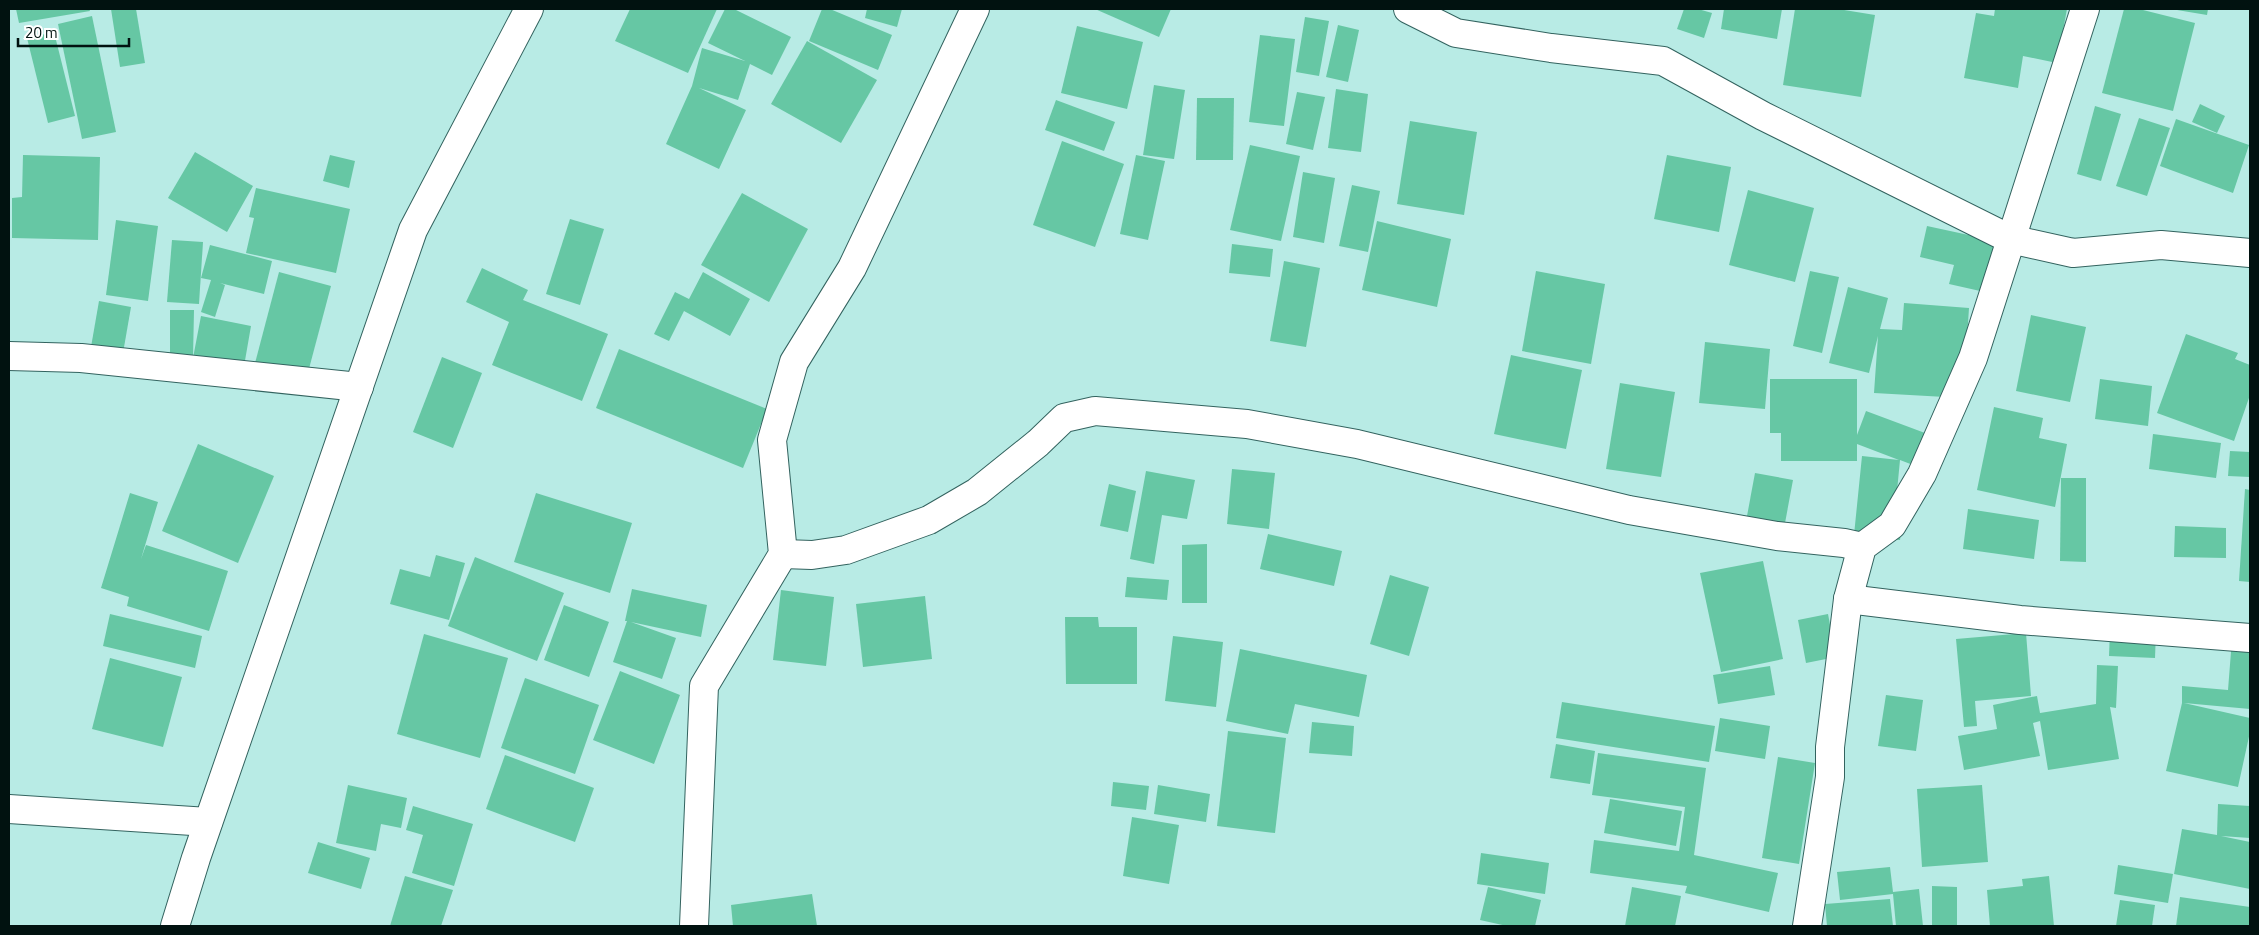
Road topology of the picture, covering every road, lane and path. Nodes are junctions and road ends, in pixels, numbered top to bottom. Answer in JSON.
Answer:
{"nodes":[{"id":1,"x":529,"y":9,"type":"edge"},
{"id":2,"x":975,"y":9,"type":"edge"},
{"id":3,"x":1408,"y":9,"type":"edge"},
{"id":4,"x":2085,"y":9,"type":"edge"},
{"id":5,"x":2010,"y":239,"type":"junction"},
{"id":6,"x":2250,"y":253,"type":"edge"},
{"id":7,"x":9,"y":356,"type":"edge"},
{"id":8,"x":359,"y":387,"type":"junction"},
{"id":9,"x":1862,"y":547,"type":"junction"},
{"id":10,"x":783,"y":554,"type":"junction"},
{"id":11,"x":1848,"y":598,"type":"junction"},
{"id":12,"x":2250,"y":638,"type":"edge"},
{"id":13,"x":9,"y":809,"type":"edge"},
{"id":14,"x":208,"y":822,"type":"junction"},
{"id":15,"x":175,"y":926,"type":"edge"},
{"id":16,"x":694,"y":926,"type":"edge"},
{"id":17,"x":1807,"y":926,"type":"edge"}],
"edges":[{"from":1,"to":8,"type":"street"},
{"from":2,"to":10,"type":"street"},
{"from":3,"to":5,"type":"street"},
{"from":4,"to":5,"type":"street"},
{"from":5,"to":6,"type":"street"},
{"from":5,"to":9,"type":"street"},
{"from":7,"to":8,"type":"street"},
{"from":8,"to":14,"type":"street"},
{"from":9,"to":10,"type":"street"},
{"from":9,"to":11,"type":"street"},
{"from":10,"to":16,"type":"street"},
{"from":11,"to":12,"type":"street"},
{"from":11,"to":17,"type":"street"},
{"from":13,"to":14,"type":"street"},
{"from":14,"to":15,"type":"street"}]}
